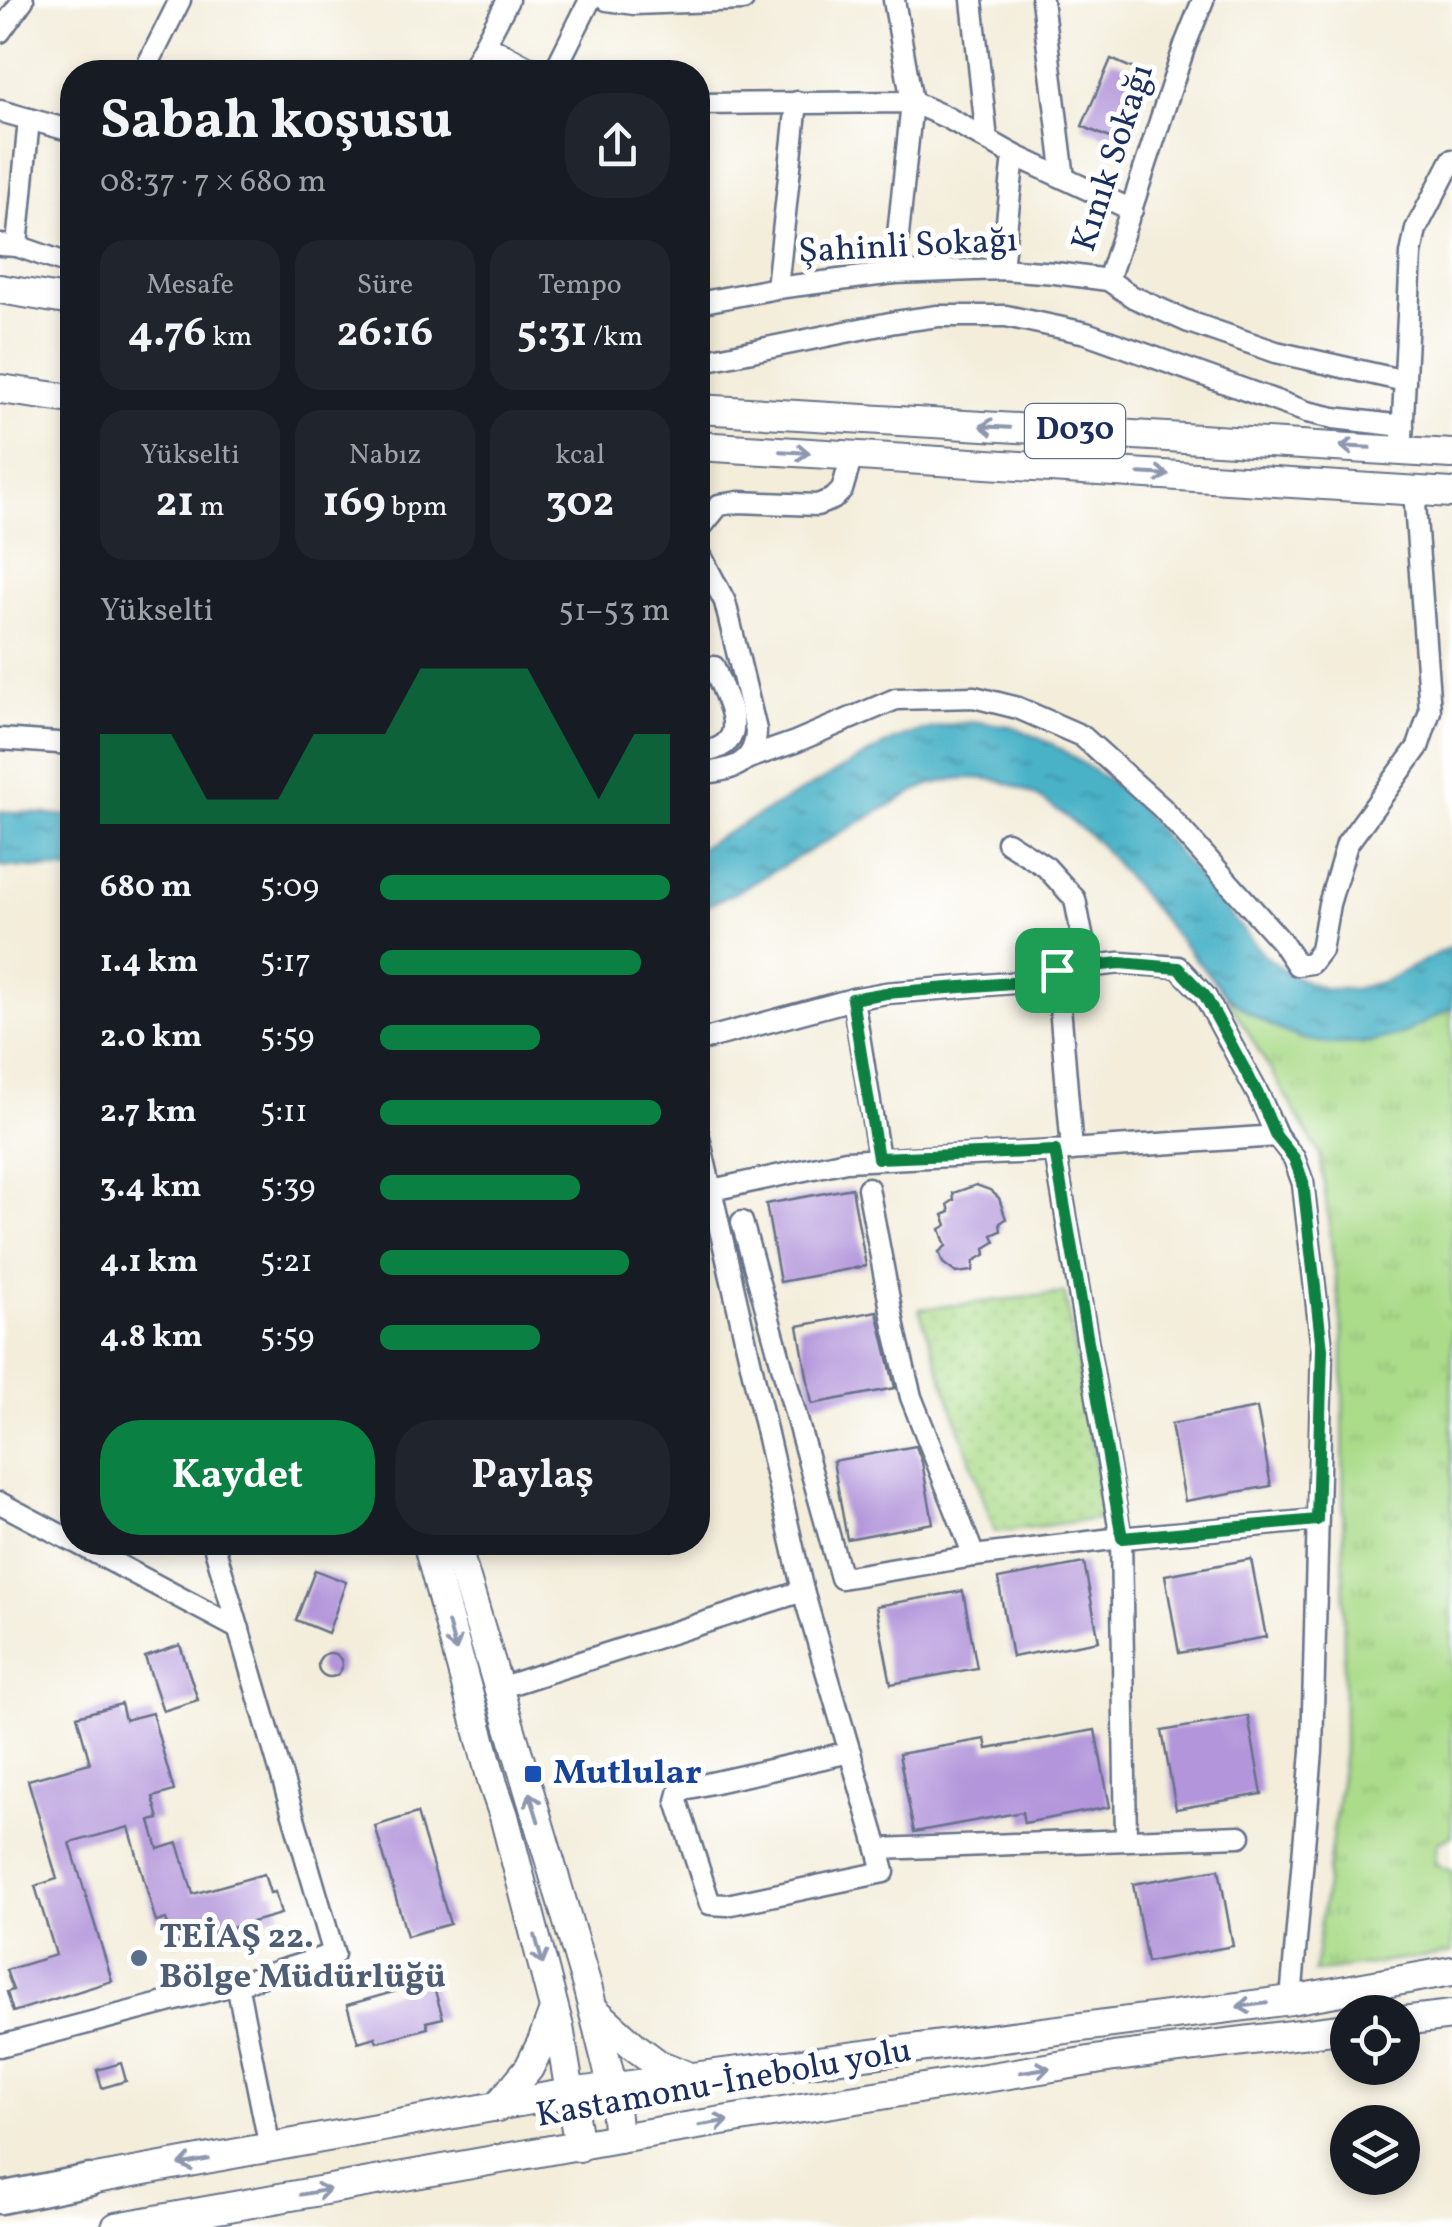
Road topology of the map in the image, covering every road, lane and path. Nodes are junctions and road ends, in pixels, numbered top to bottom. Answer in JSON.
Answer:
{"nodes":[{"id":1,"x":23,"y":0,"type":"edge"},
{"id":2,"x":180,"y":0,"type":"edge"},
{"id":3,"x":508,"y":0,"type":"edge"},
{"id":4,"x":590,"y":0,"type":"edge"},
{"id":5,"x":606,"y":0,"type":"edge"},
{"id":6,"x":743,"y":0,"type":"edge"},
{"id":7,"x":894,"y":0,"type":"edge"},
{"id":8,"x":972,"y":0,"type":"edge"},
{"id":9,"x":1042,"y":0,"type":"edge"},
{"id":10,"x":1203,"y":0,"type":"edge"},
{"id":11,"x":0,"y":32,"type":"edge"},
{"id":12,"x":485,"y":44,"type":"junction"},
{"id":13,"x":150,"y":60,"type":"edge"},
{"id":14,"x":476,"y":60,"type":"edge"},
{"id":15,"x":515,"y":60,"type":"edge"},
{"id":16,"x":560,"y":60,"type":"edge"},
{"id":17,"x":797,"y":102,"type":"junction"},
{"id":18,"x":912,"y":102,"type":"junction"},
{"id":19,"x":710,"y":104,"type":"edge"},
{"id":20,"x":0,"y":111,"type":"edge"},
{"id":21,"x":30,"y":119,"type":"junction"},
{"id":22,"x":60,"y":128,"type":"edge"},
{"id":23,"x":987,"y":140,"type":"junction"},
{"id":24,"x":1014,"y":155,"type":"junction"},
{"id":25,"x":1452,"y":160,"type":"edge"},
{"id":26,"x":1064,"y":178,"type":"junction"},
{"id":27,"x":1132,"y":210,"type":"junction"},
{"id":28,"x":8,"y":246,"type":"edge"},
{"id":29,"x":60,"y":261,"type":"dead end"},
{"id":30,"x":1002,"y":268,"type":"junction"},
{"id":31,"x":894,"y":273,"type":"junction"},
{"id":32,"x":1108,"y":280,"type":"junction"},
{"id":33,"x":777,"y":288,"type":"junction"},
{"id":34,"x":0,"y":289,"type":"edge"},
{"id":35,"x":60,"y":299,"type":"edge"},
{"id":36,"x":710,"y":302,"type":"edge"},
{"id":37,"x":710,"y":360,"type":"edge"},
{"id":38,"x":1404,"y":382,"type":"junction"},
{"id":39,"x":0,"y":389,"type":"edge"},
{"id":40,"x":59,"y":398,"type":"edge"},
{"id":41,"x":710,"y":410,"type":"edge"},
{"id":42,"x":1402,"y":438,"type":"junction"},
{"id":43,"x":710,"y":447,"type":"edge"},
{"id":44,"x":1452,"y":454,"type":"edge"},
{"id":45,"x":852,"y":456,"type":"junction"},
{"id":46,"x":1414,"y":490,"type":"junction"},
{"id":47,"x":1452,"y":493,"type":"edge"},
{"id":48,"x":710,"y":517,"type":"edge"},
{"id":49,"x":710,"y":573,"type":"edge"},
{"id":50,"x":710,"y":667,"type":"edge"},
{"id":51,"x":0,"y":739,"type":"edge"},
{"id":52,"x":60,"y":743,"type":"edge"},
{"id":53,"x":710,"y":752,"type":"edge"},
{"id":54,"x":746,"y":759,"type":"junction"},
{"id":55,"x":710,"y":772,"type":"edge"},
{"id":56,"x":1007,"y":842,"type":"dead end"},
{"id":57,"x":1088,"y":966,"type":"junction"},
{"id":58,"x":1057,"y":970,"type":"junction"},
{"id":59,"x":852,"y":999,"type":"junction"},
{"id":60,"x":710,"y":1038,"type":"edge"},
{"id":61,"x":1276,"y":1136,"type":"junction"},
{"id":62,"x":1064,"y":1151,"type":"junction"},
{"id":63,"x":878,"y":1158,"type":"junction"},
{"id":64,"x":868,"y":1188,"type":"dead end"},
{"id":65,"x":710,"y":1190,"type":"edge"},
{"id":66,"x":710,"y":1219,"type":"edge"},
{"id":67,"x":742,"y":1222,"type":"dead end"},
{"id":68,"x":0,"y":1503,"type":"edge"},
{"id":69,"x":1317,"y":1520,"type":"junction"},
{"id":70,"x":60,"y":1535,"type":"edge"},
{"id":71,"x":1122,"y":1538,"type":"junction"},
{"id":72,"x":98,"y":1555,"type":"edge"},
{"id":73,"x":218,"y":1555,"type":"edge"},
{"id":74,"x":431,"y":1555,"type":"edge"},
{"id":75,"x":459,"y":1555,"type":"edge"},
{"id":76,"x":974,"y":1556,"type":"junction"},
{"id":77,"x":803,"y":1591,"type":"junction"},
{"id":78,"x":239,"y":1630,"type":"junction"},
{"id":79,"x":499,"y":1688,"type":"junction"},
{"id":80,"x":850,"y":1752,"type":"junction"},
{"id":81,"x":1240,"y":1836,"type":"dead end"},
{"id":82,"x":1126,"y":1840,"type":"junction"},
{"id":83,"x":878,"y":1849,"type":"junction"},
{"id":84,"x":1452,"y":1971,"type":"edge"},
{"id":85,"x":238,"y":1984,"type":"junction"},
{"id":86,"x":1291,"y":2000,"type":"junction"},
{"id":87,"x":554,"y":2008,"type":"junction"},
{"id":88,"x":593,"y":2009,"type":"junction"},
{"id":89,"x":1452,"y":2015,"type":"edge"},
{"id":90,"x":1420,"y":2019,"type":"edge"},
{"id":91,"x":1330,"y":2030,"type":"edge"},
{"id":92,"x":0,"y":2046,"type":"edge"},
{"id":93,"x":692,"y":2078,"type":"junction"},
{"id":94,"x":613,"y":2088,"type":"junction"},
{"id":95,"x":570,"y":2092,"type":"junction"},
{"id":96,"x":496,"y":2107,"type":"junction"},
{"id":97,"x":618,"y":2138,"type":"junction"},
{"id":98,"x":579,"y":2146,"type":"junction"},
{"id":99,"x":270,"y":2148,"type":"junction"},
{"id":100,"x":90,"y":2180,"type":"joint"},
{"id":101,"x":0,"y":2196,"type":"edge"},
{"id":102,"x":116,"y":2227,"type":"edge"}],
"edges":[{"from":1,"to":11,"type":"street"},
{"from":2,"to":13,"type":"street"},
{"from":3,"to":12,"type":"street"},
{"from":4,"to":16,"type":"street"},
{"from":5,"to":6,"type":"street"},
{"from":7,"to":18,"type":"street"},
{"from":8,"to":23,"type":"street"},
{"from":9,"to":26,"type":"street"},
{"from":10,"to":27,"type":"street","name":"Kınık Sokağı"},
{"from":12,"to":14,"type":"street"},
{"from":12,"to":15,"type":"street"},
{"from":17,"to":18,"type":"street"},
{"from":17,"to":19,"type":"street"},
{"from":17,"to":33,"type":"street"},
{"from":18,"to":23,"type":"street"},
{"from":18,"to":31,"type":"street"},
{"from":20,"to":21,"type":"street"},
{"from":21,"to":22,"type":"street"},
{"from":21,"to":28,"type":"street"},
{"from":23,"to":24,"type":"street"},
{"from":24,"to":26,"type":"street"},
{"from":24,"to":30,"type":"street"},
{"from":25,"to":38,"type":"street"},
{"from":26,"to":27,"type":"street"},
{"from":27,"to":32,"type":"street","name":"Kınık Sokağı"},
{"from":28,"to":29,"type":"street"},
{"from":30,"to":31,"type":"street","name":"Şahinli Sokağı"},
{"from":30,"to":32,"type":"street","name":"Şahinli Sokağı"},
{"from":31,"to":33,"type":"street","name":"Şahinli Sokağı"},
{"from":32,"to":38,"type":"street","name":"Şahinli Sokağı"},
{"from":33,"to":36,"type":"street","name":"Şahinli Sokağı"},
{"from":34,"to":35,"type":"main road"},
{"from":37,"to":42,"type":"street"},
{"from":38,"to":42,"type":"street"},
{"from":39,"to":40,"type":"main road"},
{"from":42,"to":41,"type":"main road","number":"D030","one_way":true},
{"from":42,"to":44,"type":"main road","number":"D030"},
{"from":43,"to":45,"type":"main road","one_way":true},
{"from":45,"to":46,"type":"main road","one_way":true},
{"from":45,"to":48,"type":"street"},
{"from":46,"to":47,"type":"main road"},
{"from":46,"to":54,"type":"street"},
{"from":49,"to":54,"type":"street"},
{"from":50,"to":53,"type":"street"},
{"from":51,"to":52,"type":"street"},
{"from":54,"to":55,"type":"street"},
{"from":56,"to":57,"type":"street"},
{"from":57,"to":58,"type":"street"},
{"from":57,"to":61,"type":"street"},
{"from":58,"to":59,"type":"street"},
{"from":58,"to":62,"type":"street"},
{"from":59,"to":60,"type":"street"},
{"from":59,"to":63,"type":"street"},
{"from":61,"to":62,"type":"street"},
{"from":61,"to":69,"type":"street"},
{"from":62,"to":63,"type":"street"},
{"from":62,"to":71,"type":"street"},
{"from":63,"to":65,"type":"street"},
{"from":64,"to":76,"type":"street"},
{"from":66,"to":77,"type":"street"},
{"from":67,"to":76,"type":"street"},
{"from":68,"to":70,"type":"street"},
{"from":69,"to":71,"type":"street"},
{"from":69,"to":86,"type":"street"},
{"from":71,"to":76,"type":"street"},
{"from":71,"to":82,"type":"street"},
{"from":72,"to":78,"type":"street"},
{"from":73,"to":78,"type":"street"},
{"from":74,"to":87,"type":"main road","one_way":true},
{"from":75,"to":79,"type":"main road"},
{"from":77,"to":79,"type":"street"},
{"from":77,"to":80,"type":"street"},
{"from":78,"to":85,"type":"street"},
{"from":88,"to":79,"type":"main road","one_way":true},
{"from":80,"to":83,"type":"street"},
{"from":80,"to":83,"type":"street"},
{"from":81,"to":82,"type":"street"},
{"from":82,"to":83,"type":"street"},
{"from":84,"to":86,"type":"main road"},
{"from":85,"to":92,"type":"street"},
{"from":85,"to":99,"type":"street"},
{"from":86,"to":93,"type":"main road","one_way":true},
{"from":87,"to":95,"type":"main road"},
{"from":87,"to":96,"type":"main road"},
{"from":88,"to":93,"type":"main road"},
{"from":88,"to":94,"type":"main road"},
{"from":89,"to":90,"type":"main road"},
{"from":97,"to":91,"type":"main road","name":"Kastamonu-İnebolu yolu","one_way":true},
{"from":93,"to":94,"type":"main road"},
{"from":94,"to":95,"type":"main road"},
{"from":94,"to":97,"type":"main road"},
{"from":95,"to":96,"type":"main road"},
{"from":95,"to":98,"type":"main road"},
{"from":96,"to":99,"type":"main road"},
{"from":97,"to":98,"type":"main road","name":"Kastamonu-İnebolu yolu"},
{"from":102,"to":98,"type":"main road","name":"Kastamonu-İnebolu yolu","one_way":true},
{"from":99,"to":100,"type":"main road","one_way":true},
{"from":100,"to":101,"type":"highway"}]}
